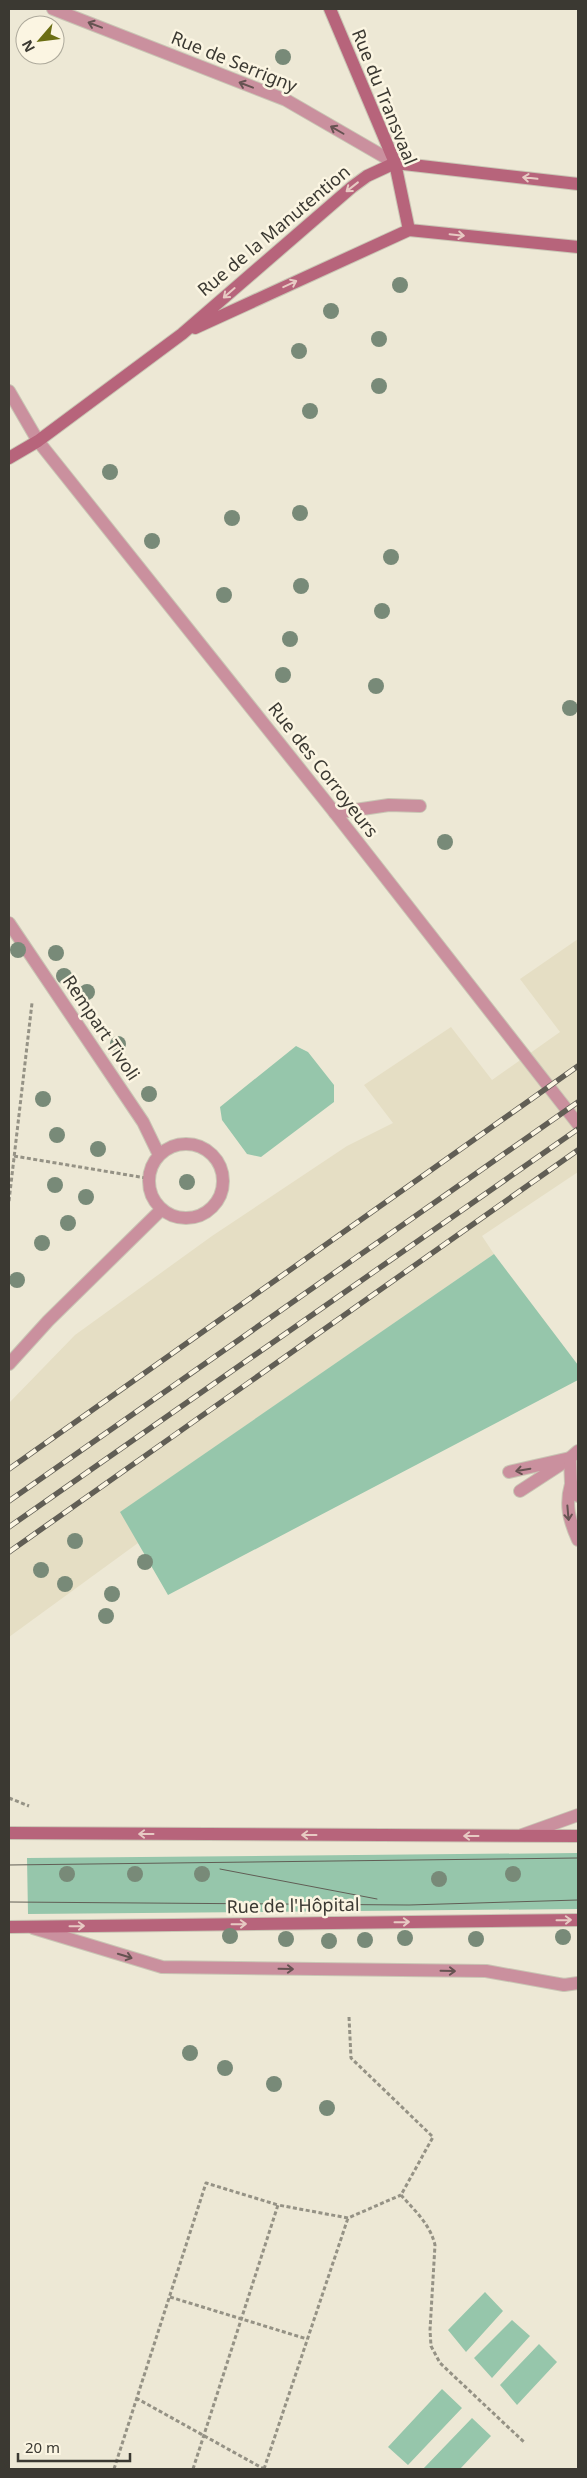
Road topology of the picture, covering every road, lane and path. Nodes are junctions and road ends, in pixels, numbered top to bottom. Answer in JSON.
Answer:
{"nodes":[{"id":1,"x":53,"y":9,"type":"edge"},
{"id":2,"x":330,"y":9,"type":"edge"},
{"id":3,"x":395,"y":163,"type":"junction"},
{"id":4,"x":578,"y":184,"type":"edge"},
{"id":5,"x":409,"y":230,"type":"junction"},
{"id":6,"x":578,"y":247,"type":"edge"},
{"id":7,"x":182,"y":334,"type":"junction"},
{"id":8,"x":9,"y":391,"type":"edge"},
{"id":9,"x":38,"y":441,"type":"junction"},
{"id":10,"x":9,"y":458,"type":"edge"},
{"id":11,"x":420,"y":806,"type":"dead end"},
{"id":12,"x":335,"y":813,"type":"junction"},
{"id":13,"x":9,"y":923,"type":"edge"},
{"id":14,"x":32,"y":1000,"type":"dead end"},
{"id":15,"x":578,"y":1124,"type":"edge"},
{"id":16,"x":159,"y":1155,"type":"junction"},
{"id":17,"x":14,"y":1156,"type":"junction"},
{"id":18,"x":149,"y":1178,"type":"junction"},
{"id":19,"x":9,"y":1201,"type":"edge"},
{"id":20,"x":162,"y":1209,"type":"junction"},
{"id":21,"x":9,"y":1364,"type":"edge"},
{"id":22,"x":574,"y":1454,"type":"edge"},
{"id":23,"x":509,"y":1472,"type":"dead end"},
{"id":24,"x":571,"y":1484,"type":"junction"},
{"id":25,"x":520,"y":1491,"type":"dead end"},
{"id":26,"x":578,"y":1496,"type":"edge"},
{"id":27,"x":578,"y":1540,"type":"edge"},
{"id":28,"x":578,"y":1815,"type":"edge"},
{"id":29,"x":9,"y":1833,"type":"edge"},
{"id":30,"x":520,"y":1836,"type":"junction"},
{"id":31,"x":578,"y":1836,"type":"edge"},
{"id":32,"x":578,"y":1920,"type":"edge"},
{"id":33,"x":9,"y":1927,"type":"edge"},
{"id":34,"x":28,"y":1927,"type":"junction"},
{"id":35,"x":578,"y":1983,"type":"edge"},
{"id":36,"x":349,"y":2017,"type":"dead end"},
{"id":37,"x":401,"y":2195,"type":"junction"},
{"id":38,"x":278,"y":2205,"type":"junction"},
{"id":39,"x":348,"y":2218,"type":"junction"},
{"id":40,"x":170,"y":2296,"type":"junction"},
{"id":41,"x":241,"y":2319,"type":"junction"},
{"id":42,"x":307,"y":2339,"type":"junction"},
{"id":43,"x":136,"y":2398,"type":"junction"},
{"id":44,"x":204,"y":2436,"type":"junction"},
{"id":45,"x":525,"y":2443,"type":"dead end"},
{"id":46,"x":114,"y":2469,"type":"edge"},
{"id":47,"x":193,"y":2469,"type":"edge"},
{"id":48,"x":264,"y":2469,"type":"edge"}],
"edges":[{"from":3,"to":1,"type":"street","name":"Rue de Serrigny","one_way":true},
{"from":2,"to":3,"type":"main road","name":"Rue du Transvaal"},
{"from":4,"to":3,"type":"main road","one_way":true},
{"from":3,"to":5,"type":"main road","name":"Rue du Transvaal"},
{"from":3,"to":7,"type":"main road","name":"Rue de la Manutention","one_way":true},
{"from":5,"to":6,"type":"main road","one_way":true},
{"from":7,"to":5,"type":"main road","name":"Rue de la Manutention","one_way":true},
{"from":7,"to":9,"type":"main road","name":"Rue de la Manutention"},
{"from":8,"to":9,"type":"street","name":"Rue des Corroyeurs"},
{"from":9,"to":10,"type":"main road","name":"Rue de la Manutention"},
{"from":9,"to":12,"type":"street","name":"Rue des Corroyeurs"},
{"from":11,"to":12,"type":"street"},
{"from":12,"to":15,"type":"street","name":"Rue des Corroyeurs"},
{"from":13,"to":16,"type":"street","name":"Rempart Tivoli"},
{"from":14,"to":17,"type":"path"},
{"from":16,"to":18,"type":"street"},
{"from":16,"to":20,"type":"street"},
{"from":17,"to":18,"type":"path"},
{"from":17,"to":19,"type":"path"},
{"from":18,"to":20,"type":"street"},
{"from":20,"to":21,"type":"street"},
{"from":22,"to":23,"type":"street","one_way":true},
{"from":22,"to":24,"type":"street"},
{"from":22,"to":25,"type":"street"},
{"from":24,"to":26,"type":"street"},
{"from":24,"to":27,"type":"street","one_way":true},
{"from":28,"to":30,"type":"street"},
{"from":30,"to":29,"type":"main road","one_way":true},
{"from":30,"to":31,"type":"main road"},
{"from":34,"to":32,"type":"main road","name":"Rue de l'Hôpital","one_way":true},
{"from":33,"to":34,"type":"main road","name":"Rue de l'Hôpital"},
{"from":34,"to":35,"type":"street","one_way":true},
{"from":36,"to":37,"type":"path"},
{"from":37,"to":39,"type":"path"},
{"from":37,"to":45,"type":"path"},
{"from":38,"to":39,"type":"path"},
{"from":38,"to":40,"type":"path"},
{"from":38,"to":41,"type":"path"},
{"from":39,"to":42,"type":"path"},
{"from":40,"to":41,"type":"path"},
{"from":40,"to":43,"type":"path"},
{"from":41,"to":42,"type":"path"},
{"from":41,"to":44,"type":"path"},
{"from":42,"to":48,"type":"path"},
{"from":43,"to":44,"type":"path"},
{"from":43,"to":46,"type":"path"},
{"from":44,"to":47,"type":"path"},
{"from":44,"to":48,"type":"path"}]}
